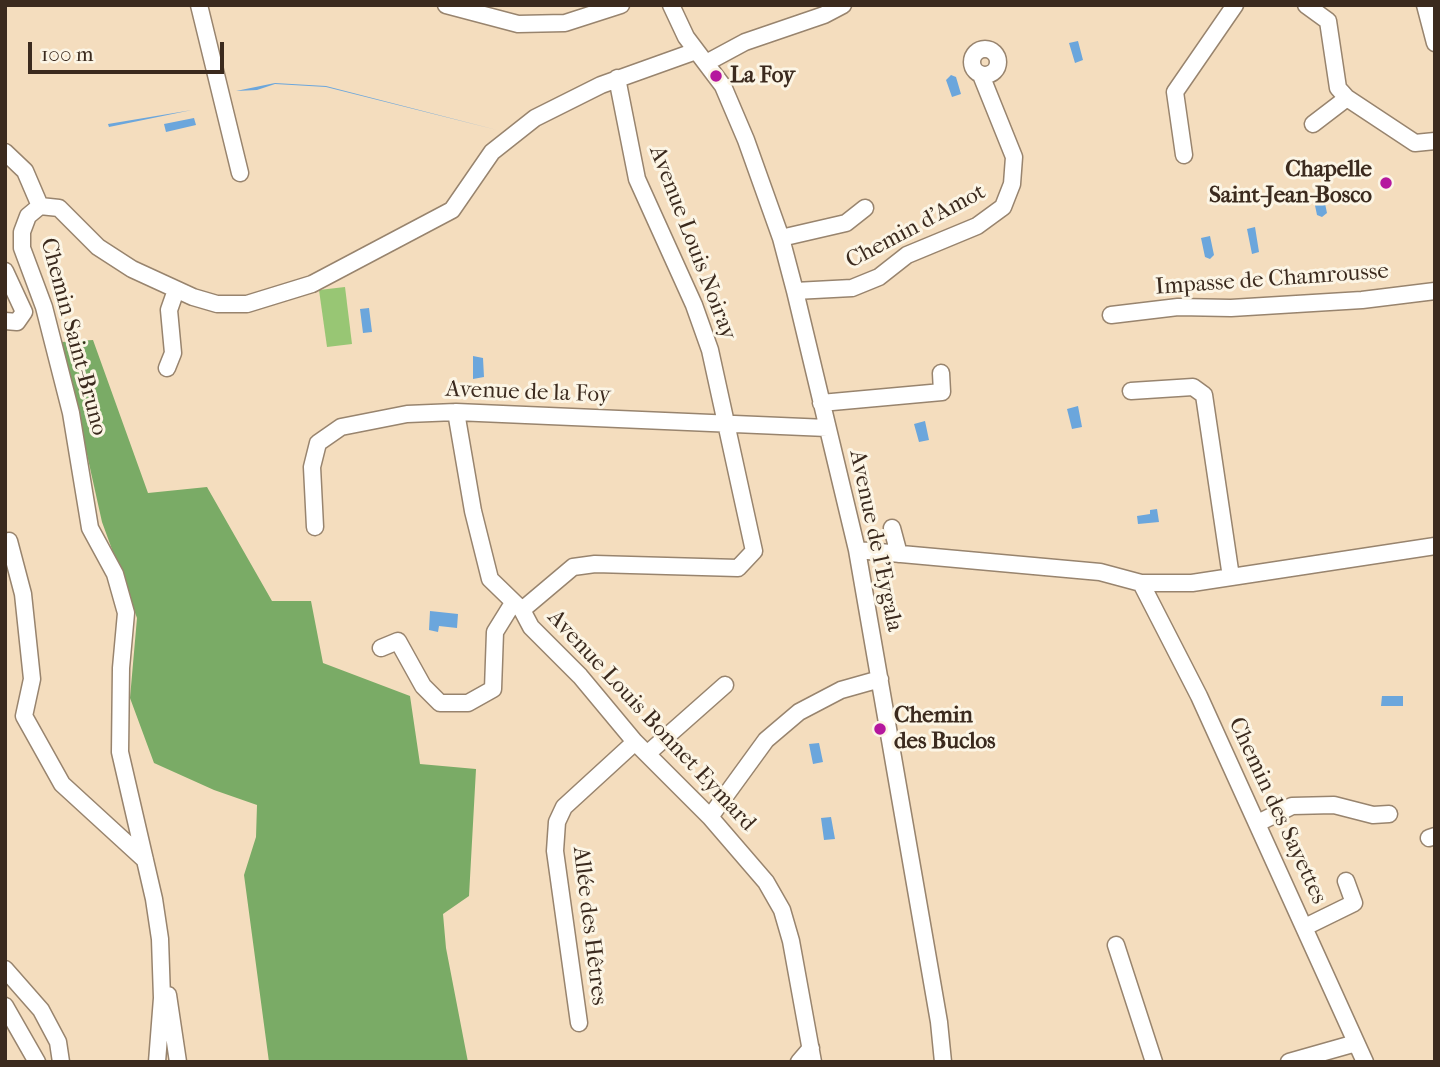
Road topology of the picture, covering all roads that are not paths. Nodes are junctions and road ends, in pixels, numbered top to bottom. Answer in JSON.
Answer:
{"nodes":[{"id":1,"x":199,"y":5,"type":"edge"},
{"id":2,"x":621,"y":5,"type":"edge"},
{"id":3,"x":671,"y":5,"type":"edge"},
{"id":4,"x":843,"y":5,"type":"edge"},
{"id":5,"x":1235,"y":5,"type":"edge"},
{"id":6,"x":1306,"y":5,"type":"edge"},
{"id":7,"x":1425,"y":5,"type":"edge"},
{"id":8,"x":448,"y":6,"type":"edge"},
{"id":9,"x":1435,"y":43,"type":"edge"},
{"id":10,"x":701,"y":57,"type":"junction"},
{"id":11,"x":981,"y":75,"type":"dead end"},
{"id":12,"x":617,"y":78,"type":"junction"},
{"id":13,"x":1347,"y":98,"type":"junction"},
{"id":14,"x":1313,"y":124,"type":"dead end"},
{"id":15,"x":1435,"y":141,"type":"edge"},
{"id":16,"x":5,"y":152,"type":"edge"},
{"id":17,"x":1184,"y":155,"type":"dead end"},
{"id":18,"x":240,"y":173,"type":"dead end"},
{"id":19,"x":40,"y":206,"type":"junction"},
{"id":20,"x":864,"y":208,"type":"dead end"},
{"id":21,"x":781,"y":238,"type":"junction"},
{"id":22,"x":5,"y":271,"type":"edge"},
{"id":23,"x":176,"y":290,"type":"junction"},
{"id":24,"x":795,"y":291,"type":"junction"},
{"id":25,"x":1435,"y":291,"type":"edge"},
{"id":26,"x":1111,"y":315,"type":"dead end"},
{"id":27,"x":5,"y":321,"type":"edge"},
{"id":28,"x":167,"y":368,"type":"dead end"},
{"id":29,"x":941,"y":373,"type":"dead end"},
{"id":30,"x":1131,"y":391,"type":"dead end"},
{"id":31,"x":821,"y":403,"type":"junction"},
{"id":32,"x":456,"y":412,"type":"junction"},
{"id":33,"x":728,"y":424,"type":"junction"},
{"id":34,"x":827,"y":428,"type":"junction"},
{"id":35,"x":315,"y":527,"type":"dead end"},
{"id":36,"x":892,"y":528,"type":"dead end"},
{"id":37,"x":9,"y":541,"type":"dead end"},
{"id":38,"x":1435,"y":546,"type":"edge"},
{"id":39,"x":856,"y":551,"type":"junction"},
{"id":40,"x":899,"y":554,"type":"junction"},
{"id":41,"x":1231,"y":577,"type":"junction"},
{"id":42,"x":1141,"y":583,"type":"junction"},
{"id":43,"x":518,"y":606,"type":"junction"},
{"id":44,"x":381,"y":648,"type":"dead end"},
{"id":45,"x":880,"y":679,"type":"junction"},
{"id":46,"x":724,"y":685,"type":"dead end"},
{"id":47,"x":641,"y":748,"type":"junction"},
{"id":48,"x":1389,"y":814,"type":"dead end"},
{"id":49,"x":710,"y":817,"type":"junction"},
{"id":50,"x":1258,"y":823,"type":"junction"},
{"id":51,"x":145,"y":860,"type":"junction"},
{"id":52,"x":1346,"y":881,"type":"dead end"},
{"id":53,"x":1305,"y":927,"type":"junction"},
{"id":54,"x":1116,"y":945,"type":"dead end"},
{"id":55,"x":5,"y":969,"type":"edge"},
{"id":56,"x":162,"y":988,"type":"junction"},
{"id":57,"x":5,"y":1006,"type":"edge"},
{"id":58,"x":579,"y":1023,"type":"dead end"},
{"id":59,"x":1356,"y":1043,"type":"junction"},
{"id":60,"x":812,"y":1055,"type":"edge"},
{"id":61,"x":37,"y":1062,"type":"edge"},
{"id":62,"x":61,"y":1062,"type":"edge"},
{"id":63,"x":157,"y":1062,"type":"edge"},
{"id":64,"x":178,"y":1062,"type":"edge"},
{"id":65,"x":799,"y":1062,"type":"edge"},
{"id":66,"x":943,"y":1062,"type":"edge"},
{"id":67,"x":1154,"y":1062,"type":"edge"},
{"id":68,"x":1289,"y":1062,"type":"edge"},
{"id":69,"x":1365,"y":1062,"type":"edge"}],
"edges":[{"from":1,"to":18,"type":"street"},
{"from":2,"to":8,"type":"street"},
{"from":3,"to":10,"type":"street","name":"Avenue de l'Eygala"},
{"from":4,"to":10,"type":"street","name":"Chemin Saint-Bruno"},
{"from":5,"to":17,"type":"street"},
{"from":6,"to":13,"type":"street"},
{"from":7,"to":9,"type":"street"},
{"from":10,"to":12,"type":"street","name":"Chemin Saint-Bruno"},
{"from":10,"to":21,"type":"street","name":"Avenue de l'Eygala"},
{"from":11,"to":24,"type":"street","name":"Chemin d'Amot"},
{"from":12,"to":23,"type":"street","name":"Chemin Saint-Bruno"},
{"from":12,"to":33,"type":"street","name":"Avenue Louis Noiray"},
{"from":13,"to":14,"type":"street"},
{"from":13,"to":15,"type":"street"},
{"from":16,"to":19,"type":"street"},
{"from":19,"to":23,"type":"street","name":"Chemin Saint-Bruno"},
{"from":19,"to":51,"type":"street","name":"Chemin Saint-Bruno"},
{"from":20,"to":21,"type":"street"},
{"from":21,"to":24,"type":"street","name":"Avenue de l'Eygala"},
{"from":22,"to":27,"type":"street"},
{"from":23,"to":28,"type":"street"},
{"from":24,"to":31,"type":"street","name":"Avenue de l'Eygala"},
{"from":25,"to":26,"type":"street","name":"Impasse de Chamrousse"},
{"from":29,"to":31,"type":"street"},
{"from":30,"to":41,"type":"street"},
{"from":31,"to":34,"type":"street","name":"Avenue de l'Eygala"},
{"from":32,"to":33,"type":"street","name":"Avenue de la Foy"},
{"from":32,"to":35,"type":"street","name":"Avenue de la Foy"},
{"from":32,"to":43,"type":"street","name":"Avenue Louis Bonnet Eymard"},
{"from":33,"to":34,"type":"street","name":"Avenue de la Foy"},
{"from":33,"to":43,"type":"street","name":"Avenue Louis Noiray"},
{"from":34,"to":39,"type":"street","name":"Avenue de l'Eygala"},
{"from":36,"to":40,"type":"street"},
{"from":37,"to":51,"type":"street"},
{"from":38,"to":41,"type":"street"},
{"from":39,"to":40,"type":"street"},
{"from":39,"to":45,"type":"street","name":"Avenue de l'Eygala"},
{"from":40,"to":42,"type":"street"},
{"from":41,"to":42,"type":"street"},
{"from":42,"to":50,"type":"street","name":"Chemin des Sayettes"},
{"from":43,"to":44,"type":"street"},
{"from":43,"to":47,"type":"street","name":"Avenue Louis Bonnet Eymard"},
{"from":45,"to":49,"type":"street"},
{"from":45,"to":66,"type":"street","name":"Avenue de l'Eygala"},
{"from":46,"to":47,"type":"street","name":"Allée des Hêtres"},
{"from":47,"to":49,"type":"street","name":"Avenue Louis Bonnet Eymard"},
{"from":47,"to":58,"type":"street","name":"Allée des Hêtres"},
{"from":48,"to":50,"type":"street"},
{"from":49,"to":60,"type":"street","name":"Avenue Louis Bonnet Eymard"},
{"from":50,"to":53,"type":"street","name":"Chemin des Sayettes"},
{"from":51,"to":56,"type":"street","name":"Chemin Saint-Bruno"},
{"from":52,"to":53,"type":"street"},
{"from":53,"to":59,"type":"street","name":"Chemin des Sayettes"},
{"from":54,"to":67,"type":"street"},
{"from":55,"to":62,"type":"street"},
{"from":56,"to":63,"type":"street","name":"Chemin Saint-Bruno"},
{"from":56,"to":64,"type":"street"},
{"from":57,"to":61,"type":"street"},
{"from":59,"to":68,"type":"street"},
{"from":59,"to":69,"type":"street","name":"Chemin des Sayettes"},
{"from":60,"to":65,"type":"street"}]}
